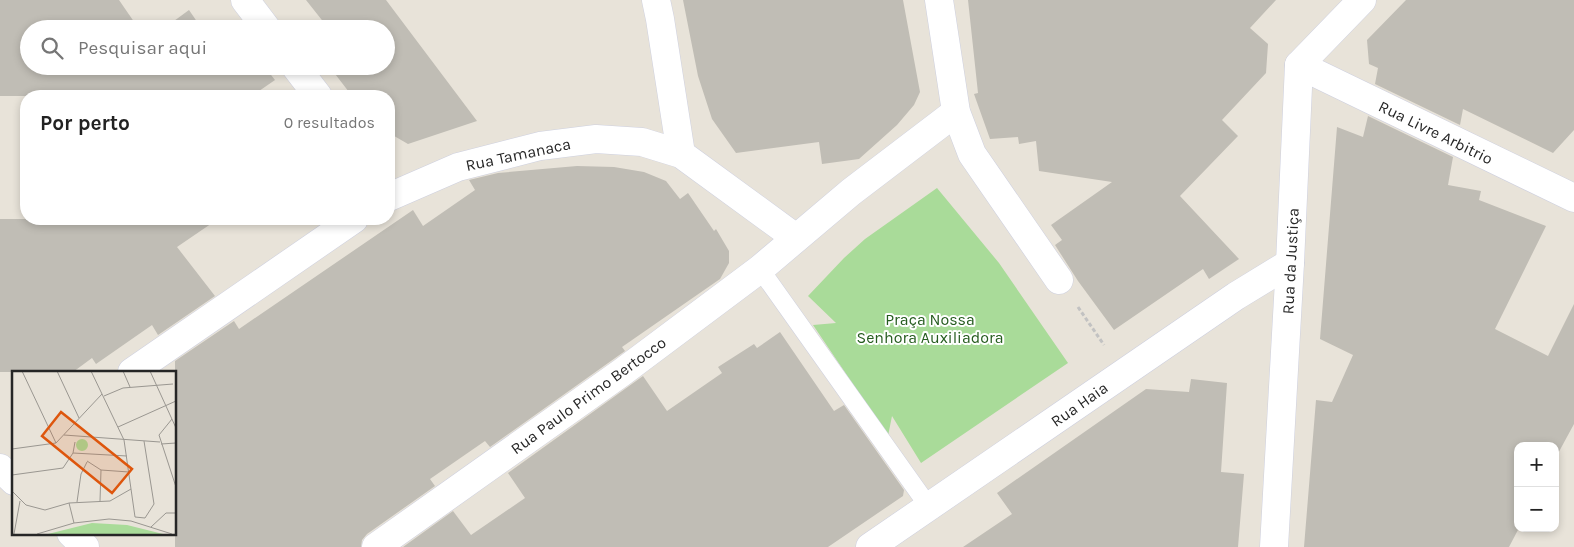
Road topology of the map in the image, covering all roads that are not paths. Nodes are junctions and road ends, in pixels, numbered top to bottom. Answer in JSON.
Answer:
{"nodes":[{"id":1,"x":245,"y":0,"type":"edge"},
{"id":2,"x":656,"y":0,"type":"edge"},
{"id":3,"x":939,"y":0,"type":"edge"},
{"id":4,"x":1362,"y":0,"type":"edge"},
{"id":5,"x":260,"y":20,"type":"edge"},
{"id":6,"x":1299,"y":65,"type":"junction"},
{"id":7,"x":302,"y":75,"type":"edge"},
{"id":8,"x":313,"y":90,"type":"edge"},
{"id":9,"x":956,"y":112,"type":"junction"},
{"id":10,"x":681,"y":154,"type":"junction"},
{"id":11,"x":395,"y":192,"type":"edge"},
{"id":12,"x":1574,"y":198,"type":"edge"},
{"id":13,"x":345,"y":225,"type":"edge"},
{"id":14,"x":796,"y":238,"type":"junction"},
{"id":15,"x":1290,"y":263,"type":"junction"},
{"id":16,"x":760,"y":269,"type":"junction"},
{"id":17,"x":1059,"y":280,"type":"road end"},
{"id":18,"x":133,"y":371,"type":"edge"},
{"id":19,"x":12,"y":454,"type":"edge"},
{"id":20,"x":0,"y":462,"type":"edge"},
{"id":21,"x":0,"y":468,"type":"edge"},
{"id":22,"x":12,"y":479,"type":"edge"},
{"id":23,"x":929,"y":507,"type":"junction"},
{"id":24,"x":71,"y":534,"type":"edge"},
{"id":25,"x":85,"y":547,"type":"edge"},
{"id":26,"x":376,"y":547,"type":"edge"},
{"id":27,"x":870,"y":547,"type":"edge"},
{"id":28,"x":1274,"y":547,"type":"edge"}],
"edges":[{"from":1,"to":5,"type":"street"},
{"from":2,"to":10,"type":"street"},
{"from":3,"to":9,"type":"street"},
{"from":4,"to":6,"type":"street"},
{"from":6,"to":12,"type":"street","name":"Rua Livre Arbitrio"},
{"from":6,"to":15,"type":"street","name":"Rua da Justiça"},
{"from":7,"to":8,"type":"street"},
{"from":9,"to":14,"type":"street"},
{"from":9,"to":17,"type":"street"},
{"from":10,"to":11,"type":"street","name":"Rua Tamanaca"},
{"from":10,"to":14,"type":"street"},
{"from":13,"to":18,"type":"street"},
{"from":14,"to":16,"type":"street","name":"Rua Paulo Primo Bertocco"},
{"from":15,"to":23,"type":"street","name":"Rua Haia"},
{"from":15,"to":28,"type":"street","name":"Rua da Justiça"},
{"from":16,"to":23,"type":"lane"},
{"from":16,"to":26,"type":"street","name":"Rua Paulo Primo Bertocco"},
{"from":19,"to":20,"type":"street"},
{"from":21,"to":22,"type":"street"},
{"from":23,"to":27,"type":"street","name":"Rua Haia"},
{"from":24,"to":25,"type":"street"}]}
